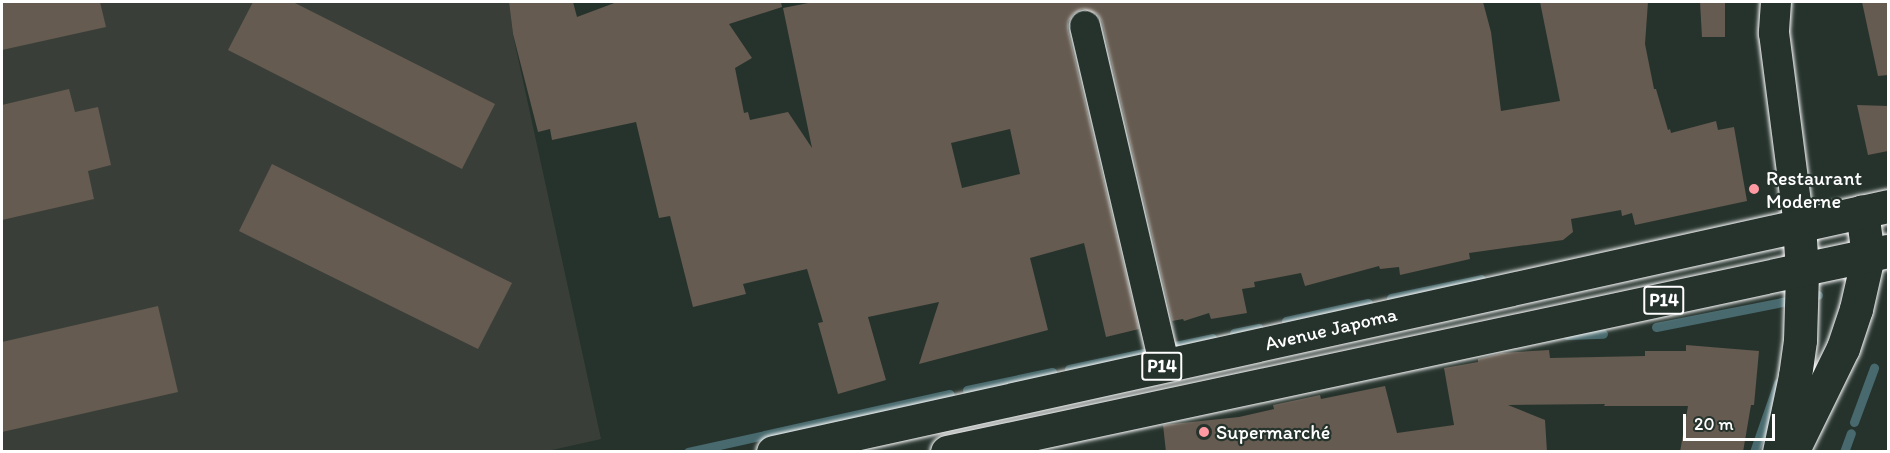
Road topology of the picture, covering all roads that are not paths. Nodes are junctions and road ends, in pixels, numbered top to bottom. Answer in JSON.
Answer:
{"nodes":[{"id":1,"x":1776,"y":2,"type":"edge"},
{"id":2,"x":1085,"y":26,"type":"dead end"},
{"id":3,"x":1875,"y":209,"type":"edge"},
{"id":4,"x":1799,"y":225,"type":"junction"},
{"id":5,"x":1878,"y":254,"type":"edge"},
{"id":6,"x":1802,"y":271,"type":"junction"},
{"id":7,"x":1165,"y":366,"type":"junction"},
{"id":8,"x":774,"y":452,"type":"edge"},
{"id":9,"x":947,"y":452,"type":"edge"},
{"id":10,"x":1779,"y":452,"type":"edge"},
{"id":11,"x":1792,"y":452,"type":"edge"}],
"edges":[{"from":1,"to":4,"type":"street"},
{"from":2,"to":7,"type":"street"},
{"from":3,"to":4,"type":"main road","name":"Avenue Japoma","number":"P14"},
{"from":3,"to":5,"type":"main road"},
{"from":4,"to":6,"type":"main road"},
{"from":4,"to":7,"type":"main road","name":"Avenue Japoma","number":"P14"},
{"from":5,"to":6,"type":"main road","name":"Avenue Japoma","number":"P14"},
{"from":5,"to":11,"type":"main road"},
{"from":6,"to":9,"type":"main road","name":"Avenue Japoma","number":"P14"},
{"from":6,"to":10,"type":"main road"},
{"from":7,"to":8,"type":"main road","name":"Avenue Japoma","number":"P14"}]}
